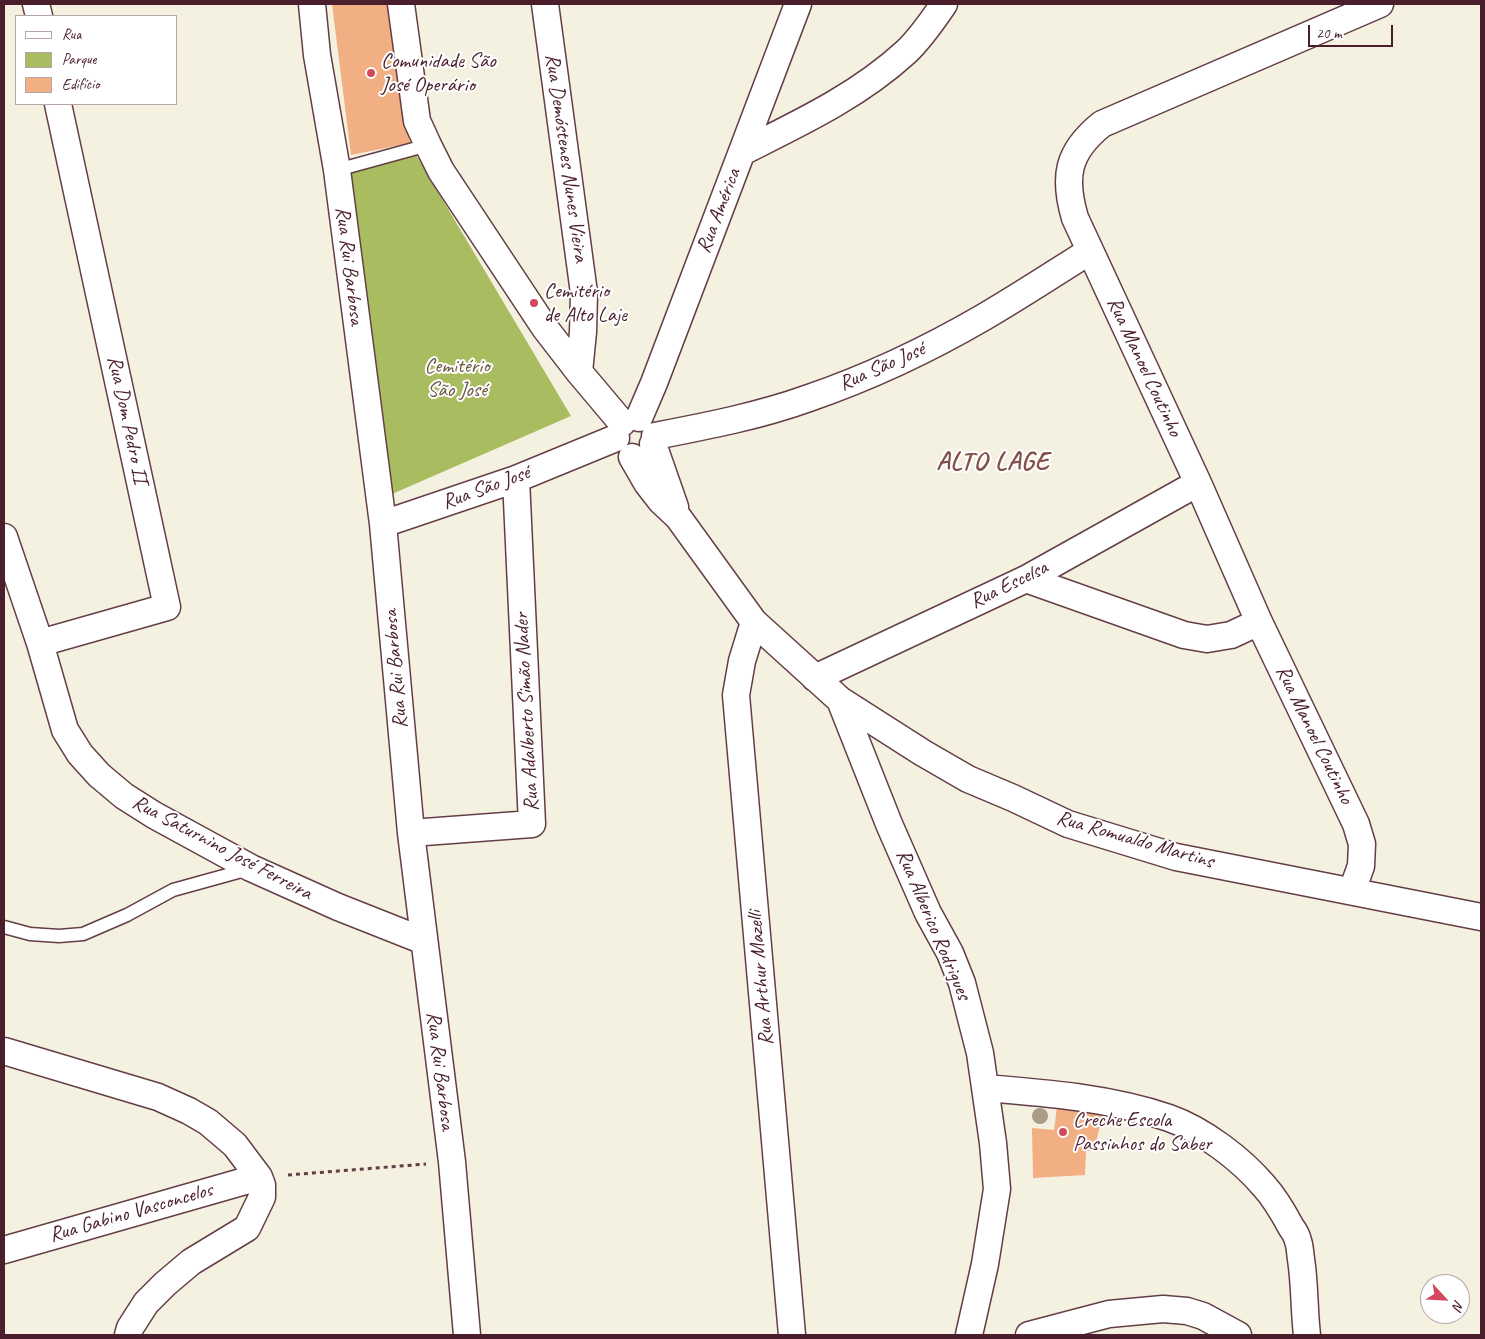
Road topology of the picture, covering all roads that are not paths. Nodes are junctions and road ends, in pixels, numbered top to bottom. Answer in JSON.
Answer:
{"nodes":[{"id":1,"x":312,"y":4,"type":"edge"},
{"id":2,"x":401,"y":4,"type":"edge"},
{"id":3,"x":545,"y":4,"type":"edge"},
{"id":4,"x":798,"y":4,"type":"edge"},
{"id":5,"x":944,"y":4,"type":"edge"},
{"id":6,"x":1380,"y":4,"type":"edge"},
{"id":7,"x":58,"y":105,"type":"edge"},
{"id":8,"x":428,"y":146,"type":"junction"},
{"id":9,"x":742,"y":152,"type":"junction"},
{"id":10,"x":337,"y":170,"type":"junction"},
{"id":11,"x":1090,"y":251,"type":"junction"},
{"id":12,"x":579,"y":372,"type":"junction"},
{"id":13,"x":636,"y":436,"type":"junction"},
{"id":14,"x":516,"y":479,"type":"junction"},
{"id":15,"x":1198,"y":483,"type":"junction"},
{"id":16,"x":383,"y":524,"type":"junction"},
{"id":17,"x":4,"y":537,"type":"edge"},
{"id":18,"x":1026,"y":578,"type":"junction"},
{"id":19,"x":754,"y":622,"type":"junction"},
{"id":20,"x":1259,"y":622,"type":"junction"},
{"id":21,"x":40,"y":642,"type":"junction"},
{"id":22,"x":815,"y":678,"type":"junction"},
{"id":23,"x":840,"y":700,"type":"junction"},
{"id":24,"x":411,"y":833,"type":"junction"},
{"id":25,"x":252,"y":868,"type":"junction"},
{"id":26,"x":1352,"y":892,"type":"junction"},
{"id":27,"x":1481,"y":917,"type":"edge"},
{"id":28,"x":4,"y":927,"type":"edge"},
{"id":29,"x":424,"y":941,"type":"junction"},
{"id":30,"x":4,"y":1051,"type":"edge"},
{"id":31,"x":985,"y":1088,"type":"junction"},
{"id":32,"x":270,"y":1176,"type":"junction"},
{"id":33,"x":4,"y":1250,"type":"edge"},
{"id":34,"x":464,"y":1333,"type":"edge"},
{"id":35,"x":128,"y":1335,"type":"edge"},
{"id":36,"x":792,"y":1335,"type":"edge"},
{"id":37,"x":970,"y":1335,"type":"edge"},
{"id":38,"x":1028,"y":1335,"type":"edge"},
{"id":39,"x":1238,"y":1335,"type":"edge"},
{"id":40,"x":1307,"y":1335,"type":"edge"}],
"edges":[{"from":1,"to":10,"type":"street","name":"Rua Rui Barbosa"},
{"from":2,"to":8,"type":"street"},
{"from":3,"to":12,"type":"street","name":"Rua Demóstenes Nunes Vieira"},
{"from":4,"to":9,"type":"street","name":"Rua América"},
{"from":5,"to":9,"type":"street"},
{"from":6,"to":11,"type":"street","name":"Rua Manoel Coutinho"},
{"from":7,"to":21,"type":"street","name":"Rua Dom Pedro II"},
{"from":8,"to":10,"type":"lane"},
{"from":8,"to":12,"type":"street"},
{"from":9,"to":13,"type":"street","name":"Rua América"},
{"from":10,"to":16,"type":"street","name":"Rua Rui Barbosa"},
{"from":11,"to":13,"type":"street","name":"Rua São José"},
{"from":11,"to":15,"type":"street","name":"Rua Manoel Coutinho"},
{"from":12,"to":13,"type":"street"},
{"from":13,"to":14,"type":"street","name":"Rua São José"},
{"from":13,"to":19,"type":"street","name":"Rua Romualdo Martins"},
{"from":14,"to":16,"type":"street","name":"Rua São José"},
{"from":14,"to":24,"type":"street","name":"Rua Adalberto Simão Nader"},
{"from":15,"to":18,"type":"street","name":"Rua Escelsa"},
{"from":15,"to":20,"type":"street","name":"Rua Manoel Coutinho"},
{"from":16,"to":24,"type":"street","name":"Rua Rui Barbosa"},
{"from":17,"to":21,"type":"street","name":"Rua Saturnino José Ferreira"},
{"from":18,"to":20,"type":"street"},
{"from":18,"to":22,"type":"street","name":"Rua Escelsa"},
{"from":19,"to":22,"type":"street","name":"Rua Romualdo Martins"},
{"from":19,"to":36,"type":"street","name":"Rua Arthur Mazelli"},
{"from":20,"to":26,"type":"street","name":"Rua Manoel Coutinho"},
{"from":21,"to":25,"type":"street","name":"Rua Saturnino José Ferreira"},
{"from":22,"to":23,"type":"street","name":"Rua Romualdo Martins"},
{"from":23,"to":26,"type":"street","name":"Rua Romualdo Martins"},
{"from":23,"to":31,"type":"street","name":"Rua Alberico Rodrigues"},
{"from":24,"to":29,"type":"street","name":"Rua Rui Barbosa"},
{"from":25,"to":28,"type":"lane"},
{"from":25,"to":29,"type":"street","name":"Rua Saturnino José Ferreira"},
{"from":26,"to":27,"type":"street","name":"Rua Romualdo Martins"},
{"from":29,"to":34,"type":"street","name":"Rua Rui Barbosa"},
{"from":30,"to":32,"type":"street"},
{"from":31,"to":37,"type":"street","name":"Rua Alberico Rodrigues"},
{"from":31,"to":40,"type":"street"},
{"from":32,"to":33,"type":"street","name":"Rua Gabino Vasconcelos"},
{"from":32,"to":35,"type":"street"},
{"from":38,"to":39,"type":"street"}]}
